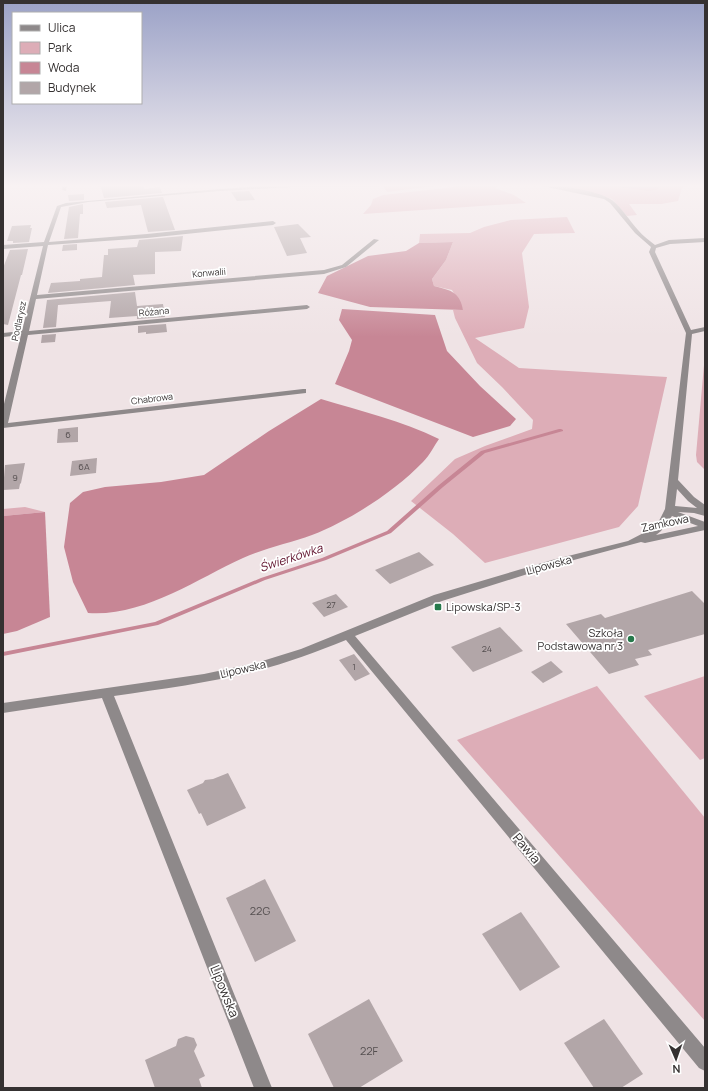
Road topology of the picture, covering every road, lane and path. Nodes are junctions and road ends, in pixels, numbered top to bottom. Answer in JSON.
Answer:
{"nodes":[{"id":1,"x":49,"y":235,"type":"edge"},
{"id":2,"x":157,"y":235,"type":"edge"},
{"id":3,"x":640,"y":235,"type":"edge"},
{"id":4,"x":376,"y":240,"type":"dead end"},
{"id":5,"x":705,"y":240,"type":"edge"},
{"id":6,"x":46,"y":244,"type":"junction"},
{"id":7,"x":3,"y":247,"type":"edge"},
{"id":8,"x":654,"y":247,"type":"junction"},
{"id":9,"x":33,"y":297,"type":"junction"},
{"id":10,"x":307,"y":306,"type":"dead end"},
{"id":11,"x":705,"y":329,"type":"edge"},
{"id":12,"x":26,"y":332,"type":"junction"},
{"id":13,"x":689,"y":333,"type":"junction"},
{"id":14,"x":3,"y":335,"type":"edge"},
{"id":15,"x":303,"y":391,"type":"dead end"},
{"id":16,"x":3,"y":426,"type":"edge"},
{"id":17,"x":673,"y":480,"type":"junction"},
{"id":18,"x":705,"y":509,"type":"edge"},
{"id":19,"x":669,"y":510,"type":"junction"},
{"id":20,"x":705,"y":513,"type":"edge"},
{"id":21,"x":705,"y":526,"type":"edge"},
{"id":22,"x":631,"y":543,"type":"junction"},
{"id":23,"x":348,"y":635,"type":"junction"},
{"id":24,"x":106,"y":692,"type":"junction"},
{"id":25,"x":3,"y":708,"type":"edge"},
{"id":26,"x":705,"y":1062,"type":"edge"},
{"id":27,"x":263,"y":1088,"type":"edge"}],
"edges":[{"from":1,"to":6,"type":"street","name":"Podlarysz"},
{"from":2,"to":6,"type":"street"},
{"from":3,"to":8,"type":"street"},
{"from":4,"to":9,"type":"street","name":"Konwalii"},
{"from":5,"to":8,"type":"street"},
{"from":6,"to":7,"type":"street"},
{"from":6,"to":9,"type":"street","name":"Podlarysz"},
{"from":8,"to":13,"type":"street"},
{"from":9,"to":12,"type":"street","name":"Podlarysz"},
{"from":10,"to":12,"type":"street","name":"Różana"},
{"from":11,"to":13,"type":"street"},
{"from":12,"to":14,"type":"street","name":"Różana"},
{"from":12,"to":16,"type":"street","name":"Podlarysz"},
{"from":13,"to":17,"type":"street","name":"Lipowska"},
{"from":15,"to":16,"type":"street","name":"Chabrowa"},
{"from":17,"to":18,"type":"street","name":"Zamkowa"},
{"from":17,"to":19,"type":"street","name":"Lipowska"},
{"from":19,"to":20,"type":"street","name":"Zamkowa"},
{"from":19,"to":21,"type":"street","name":"Zamkowa"},
{"from":19,"to":22,"type":"street","name":"Lipowska"},
{"from":21,"to":22,"type":"street","name":"Zamkowa"},
{"from":22,"to":23,"type":"street","name":"Lipowska"},
{"from":23,"to":24,"type":"street","name":"Lipowska"},
{"from":23,"to":26,"type":"street","name":"Pawia"},
{"from":24,"to":25,"type":"street","name":"Lipowska"},
{"from":24,"to":27,"type":"street","name":"Lipowska"}]}
